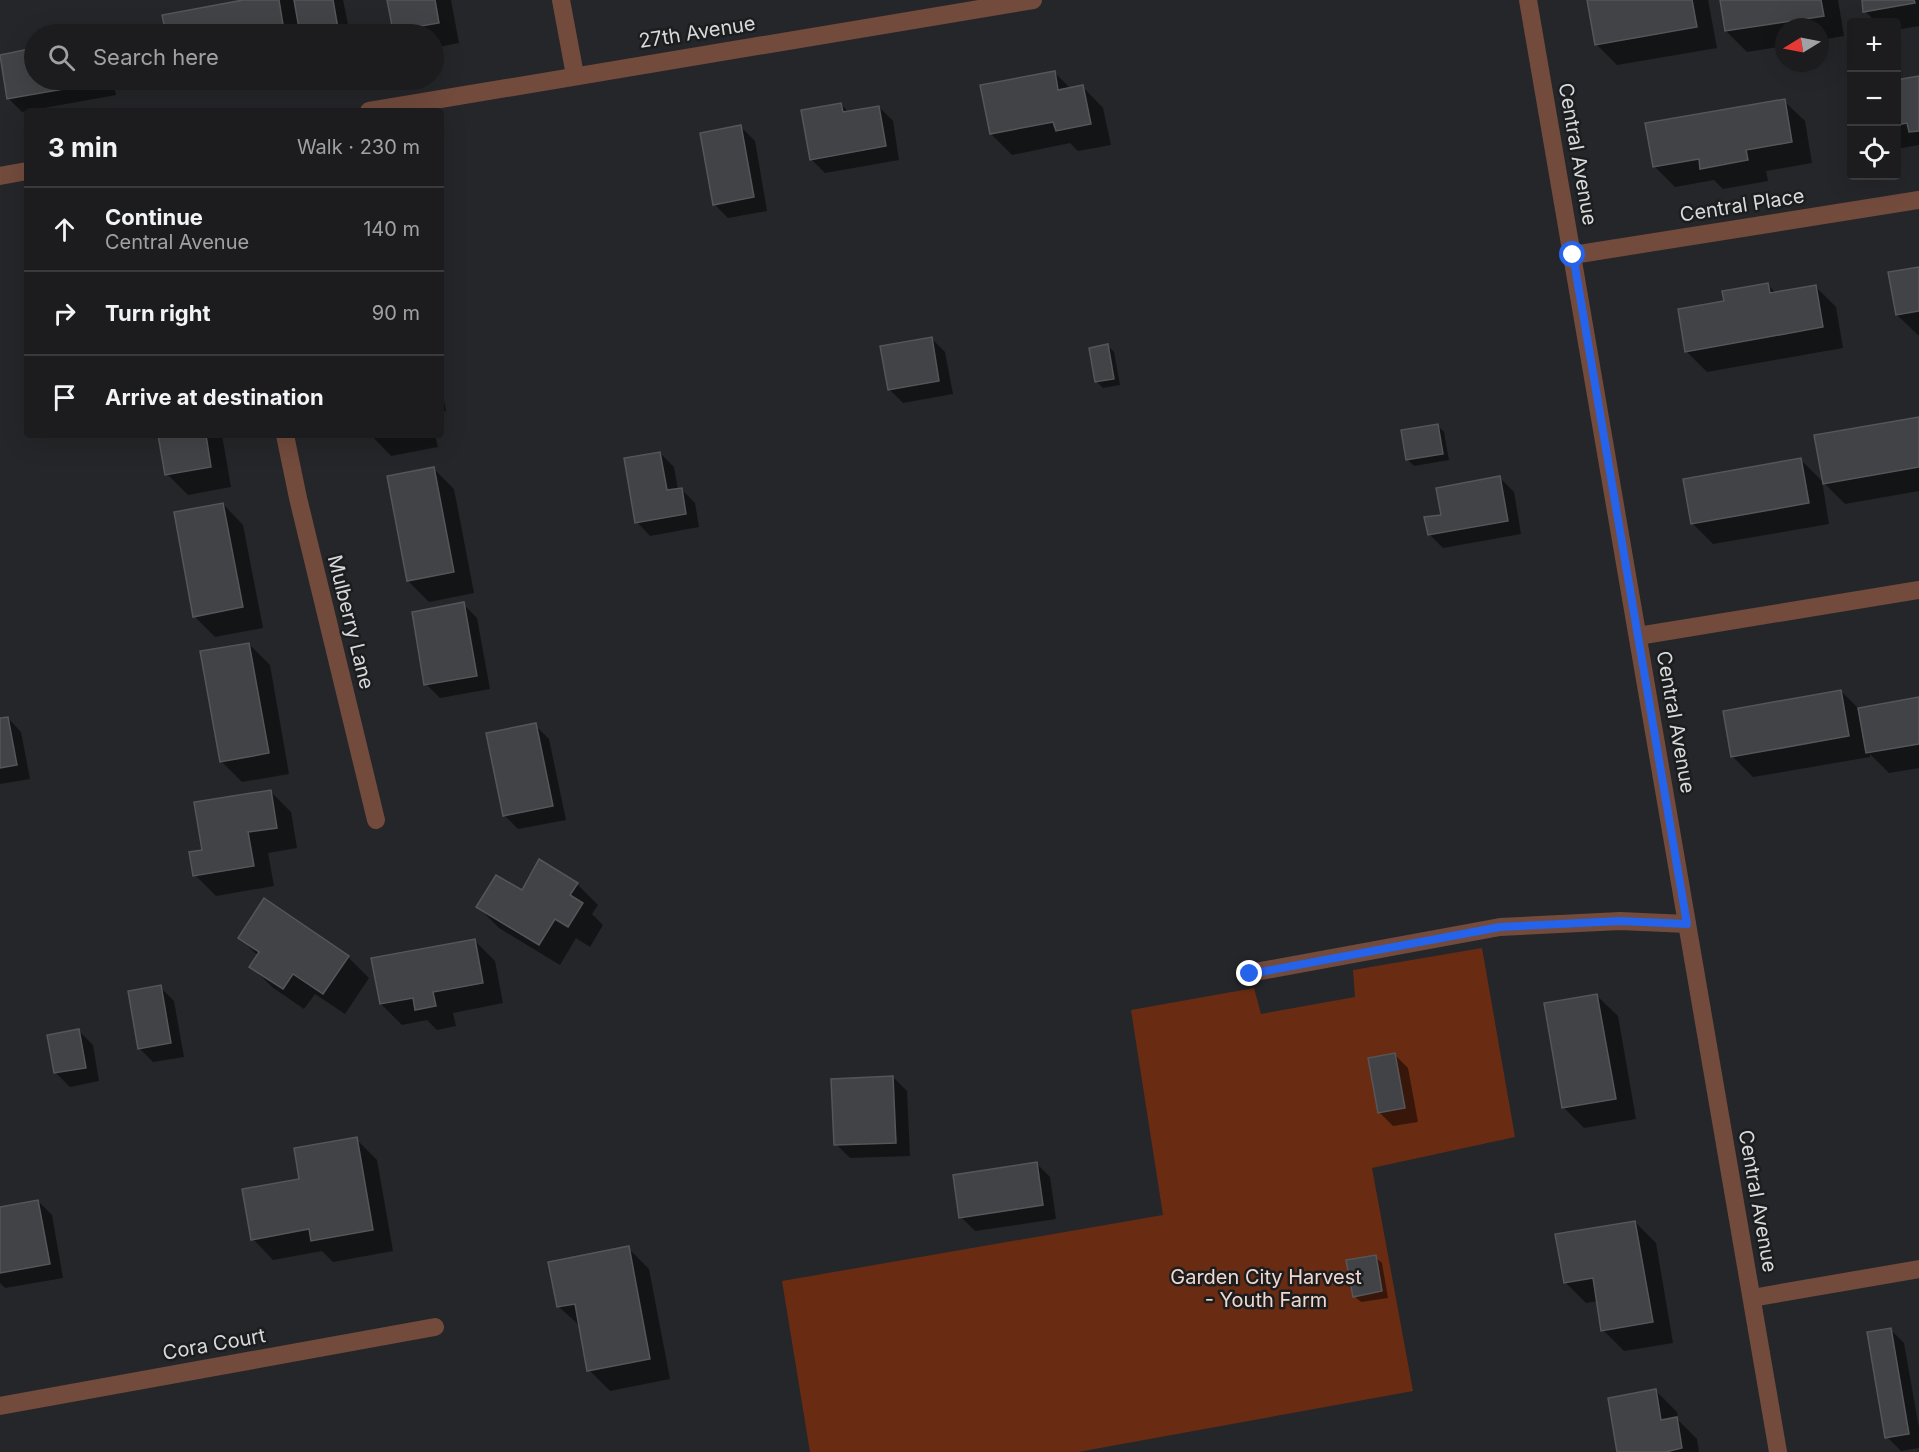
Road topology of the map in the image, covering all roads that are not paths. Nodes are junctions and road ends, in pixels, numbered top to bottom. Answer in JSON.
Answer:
{"nodes":[{"id":1,"x":561,"y":0,"type":"edge"},
{"id":2,"x":1033,"y":0,"type":"edge"},
{"id":3,"x":1528,"y":0,"type":"edge"},
{"id":4,"x":575,"y":75,"type":"junction"},
{"id":5,"x":386,"y":108,"type":"edge"},
{"id":6,"x":24,"y":172,"type":"edge"},
{"id":7,"x":0,"y":176,"type":"edge"},
{"id":8,"x":1919,"y":200,"type":"edge"},
{"id":9,"x":1573,"y":255,"type":"junction"},
{"id":10,"x":286,"y":438,"type":"edge"},
{"id":11,"x":1919,"y":590,"type":"edge"},
{"id":12,"x":1638,"y":636,"type":"junction"},
{"id":13,"x":376,"y":819,"type":"dead end"},
{"id":14,"x":1687,"y":924,"type":"junction"},
{"id":15,"x":1250,"y":974,"type":"dead end"},
{"id":16,"x":1919,"y":1269,"type":"edge"},
{"id":17,"x":1752,"y":1298,"type":"junction"},
{"id":18,"x":435,"y":1328,"type":"dead end"},
{"id":19,"x":0,"y":1406,"type":"edge"},
{"id":20,"x":1778,"y":1452,"type":"edge"}],
"edges":[{"from":1,"to":4,"type":"street"},
{"from":2,"to":4,"type":"street","name":"27th Avenue"},
{"from":3,"to":9,"type":"street","name":"Central Avenue"},
{"from":4,"to":5,"type":"street","name":"27th Avenue"},
{"from":6,"to":7,"type":"street"},
{"from":8,"to":9,"type":"street","name":"Central Place"},
{"from":9,"to":12,"type":"street","name":"Central Avenue"},
{"from":10,"to":13,"type":"street","name":"Mulberry Lane"},
{"from":11,"to":12,"type":"street"},
{"from":12,"to":14,"type":"street","name":"Central Avenue"},
{"from":14,"to":15,"type":"street"},
{"from":14,"to":17,"type":"street","name":"Central Avenue"},
{"from":16,"to":17,"type":"street"},
{"from":17,"to":20,"type":"street","name":"Central Avenue"},
{"from":18,"to":19,"type":"street","name":"Cora Court"}]}
